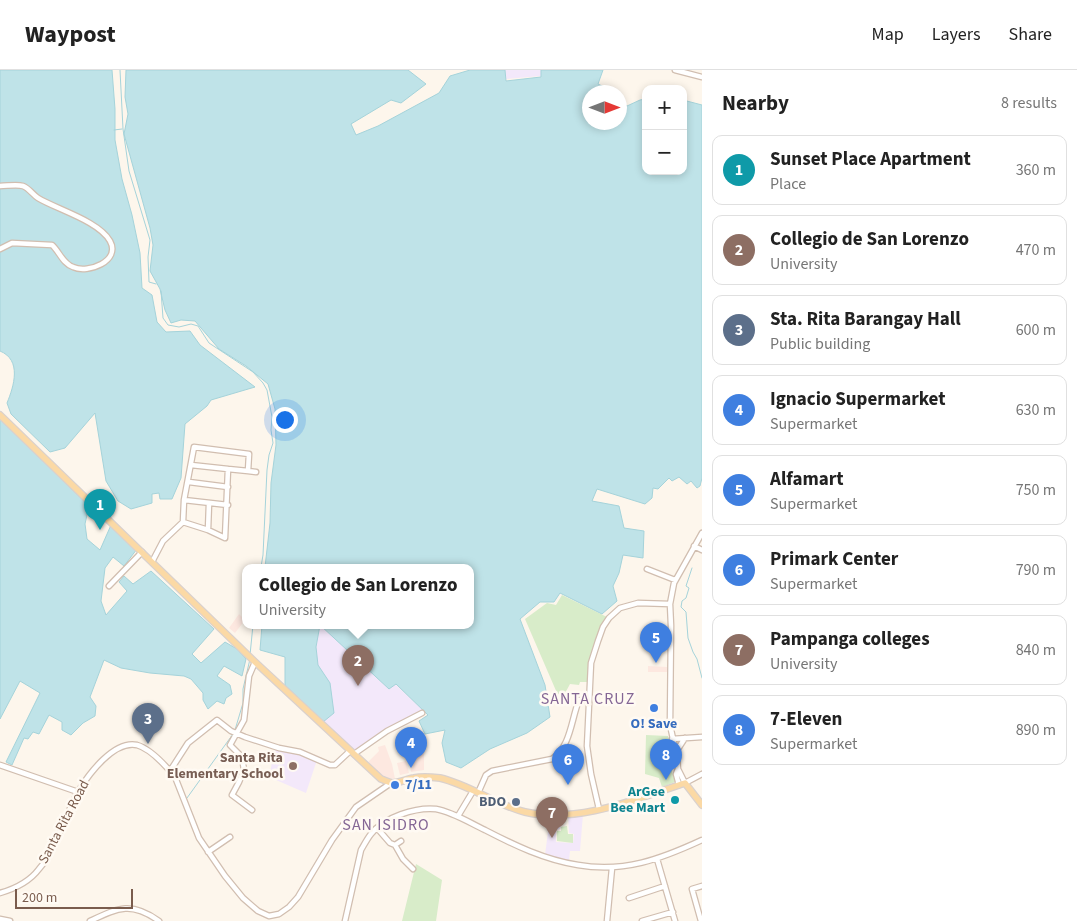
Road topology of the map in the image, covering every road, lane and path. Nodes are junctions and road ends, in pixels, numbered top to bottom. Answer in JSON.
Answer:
{"nodes":[{"id":1,"x":675,"y":70,"type":"edge"},
{"id":2,"x":702,"y":77,"type":"edge"},
{"id":3,"x":0,"y":186,"type":"edge"},
{"id":4,"x":0,"y":249,"type":"edge"},
{"id":5,"x":0,"y":415,"type":"edge"},
{"id":6,"x":191,"y":465,"type":"junction"},
{"id":7,"x":228,"y":469,"type":"junction"},
{"id":8,"x":248,"y":471,"type":"junction"},
{"id":9,"x":256,"y":472,"type":"dead end"},
{"id":10,"x":189,"y":482,"type":"junction"},
{"id":11,"x":228,"y":487,"type":"junction"},
{"id":12,"x":184,"y":500,"type":"junction"},
{"id":13,"x":209,"y":503,"type":"junction"},
{"id":14,"x":228,"y":505,"type":"junction"},
{"id":15,"x":183,"y":522,"type":"junction"},
{"id":16,"x":208,"y":530,"type":"junction"},
{"id":17,"x":702,"y":533,"type":"edge"},
{"id":18,"x":694,"y":546,"type":"junction"},
{"id":19,"x":702,"y":550,"type":"edge"},
{"id":20,"x":142,"y":552,"type":"junction"},
{"id":21,"x":152,"y":562,"type":"junction"},
{"id":22,"x":647,"y":569,"type":"dead end"},
{"id":23,"x":675,"y":580,"type":"junction"},
{"id":24,"x":110,"y":586,"type":"dead end"},
{"id":25,"x":670,"y":604,"type":"junction"},
{"id":26,"x":254,"y":661,"type":"junction"},
{"id":27,"x":590,"y":700,"type":"junction"},
{"id":28,"x":422,"y":713,"type":"dead end"},
{"id":29,"x":234,"y":732,"type":"junction"},
{"id":30,"x":702,"y":737,"type":"edge"},
{"id":31,"x":685,"y":738,"type":"junction"},
{"id":32,"x":672,"y":739,"type":"junction"},
{"id":33,"x":676,"y":752,"type":"junction"},
{"id":34,"x":352,"y":753,"type":"junction"},
{"id":35,"x":0,"y":765,"type":"edge"},
{"id":36,"x":170,"y":771,"type":"junction"},
{"id":37,"x":702,"y":774,"type":"edge"},
{"id":38,"x":391,"y":783,"type":"junction"},
{"id":39,"x":682,"y":784,"type":"junction"},
{"id":40,"x":78,"y":792,"type":"junction"},
{"id":41,"x":476,"y":792,"type":"junction"},
{"id":42,"x":702,"y":806,"type":"edge"},
{"id":43,"x":599,"y":809,"type":"junction"},
{"id":44,"x":252,"y":810,"type":"dead end"},
{"id":45,"x":458,"y":816,"type":"junction"},
{"id":46,"x":376,"y":828,"type":"junction"},
{"id":47,"x":230,"y":837,"type":"dead end"},
{"id":48,"x":702,"y":841,"type":"edge"},
{"id":49,"x":401,"y":842,"type":"dead end"},
{"id":50,"x":395,"y":845,"type":"junction"},
{"id":51,"x":208,"y":852,"type":"junction"},
{"id":52,"x":657,"y":859,"type":"junction"},
{"id":53,"x":612,"y":868,"type":"junction"},
{"id":54,"x":413,"y":869,"type":"dead end"},
{"id":55,"x":665,"y":886,"type":"junction"},
{"id":56,"x":702,"y":886,"type":"edge"},
{"id":57,"x":0,"y":893,"type":"edge"},
{"id":58,"x":629,"y":898,"type":"dead end"},
{"id":59,"x":673,"y":912,"type":"junction"},
{"id":60,"x":0,"y":919,"type":"edge"},
{"id":61,"x":10,"y":921,"type":"edge"},
{"id":62,"x":90,"y":921,"type":"edge"},
{"id":63,"x":158,"y":921,"type":"edge"},
{"id":64,"x":345,"y":921,"type":"edge"},
{"id":65,"x":607,"y":921,"type":"edge"},
{"id":66,"x":642,"y":921,"type":"edge"},
{"id":67,"x":675,"y":921,"type":"edge"},
{"id":68,"x":701,"y":921,"type":"edge"}],
"edges":[{"from":1,"to":2,"type":"street"},
{"from":3,"to":4,"type":"street"},
{"from":5,"to":20,"type":"main road"},
{"from":6,"to":7,"type":"street"},
{"from":6,"to":8,"type":"street"},
{"from":6,"to":10,"type":"street"},
{"from":7,"to":8,"type":"street"},
{"from":7,"to":11,"type":"street"},
{"from":8,"to":9,"type":"street"},
{"from":10,"to":11,"type":"street"},
{"from":10,"to":12,"type":"street"},
{"from":11,"to":14,"type":"street"},
{"from":12,"to":13,"type":"street"},
{"from":12,"to":15,"type":"street"},
{"from":13,"to":14,"type":"street"},
{"from":13,"to":16,"type":"street"},
{"from":14,"to":16,"type":"street"},
{"from":15,"to":16,"type":"street"},
{"from":15,"to":21,"type":"street"},
{"from":17,"to":18,"type":"street"},
{"from":18,"to":19,"type":"street"},
{"from":18,"to":23,"type":"street"},
{"from":20,"to":21,"type":"main road"},
{"from":20,"to":24,"type":"street"},
{"from":21,"to":26,"type":"main road"},
{"from":22,"to":23,"type":"street"},
{"from":23,"to":25,"type":"street"},
{"from":25,"to":27,"type":"street"},
{"from":25,"to":32,"type":"street"},
{"from":26,"to":29,"type":"street"},
{"from":26,"to":34,"type":"main road"},
{"from":27,"to":41,"type":"street"},
{"from":27,"to":43,"type":"street"},
{"from":28,"to":34,"type":"street"},
{"from":29,"to":34,"type":"street"},
{"from":29,"to":36,"type":"street"},
{"from":29,"to":44,"type":"street"},
{"from":30,"to":31,"type":"street"},
{"from":31,"to":32,"type":"street"},
{"from":31,"to":33,"type":"street"},
{"from":32,"to":33,"type":"street"},
{"from":33,"to":39,"type":"street"},
{"from":34,"to":38,"type":"main road"},
{"from":35,"to":40,"type":"street"},
{"from":36,"to":40,"type":"street","name":"Santa Rita Road"},
{"from":36,"to":51,"type":"street","name":"Santa Rita Road"},
{"from":37,"to":39,"type":"street"},
{"from":38,"to":41,"type":"main road"},
{"from":38,"to":51,"type":"street","name":"Santa Rita Road"},
{"from":39,"to":42,"type":"main road"},
{"from":39,"to":43,"type":"main road"},
{"from":40,"to":57,"type":"street","name":"Santa Rita Road"},
{"from":41,"to":43,"type":"main road"},
{"from":41,"to":45,"type":"street"},
{"from":45,"to":46,"type":"street"},
{"from":45,"to":53,"type":"street"},
{"from":46,"to":50,"type":"street"},
{"from":46,"to":64,"type":"street"},
{"from":47,"to":51,"type":"street"},
{"from":48,"to":52,"type":"street"},
{"from":49,"to":50,"type":"street"},
{"from":50,"to":54,"type":"street"},
{"from":52,"to":53,"type":"street"},
{"from":52,"to":55,"type":"street"},
{"from":53,"to":65,"type":"street"},
{"from":55,"to":58,"type":"street"},
{"from":55,"to":59,"type":"street"},
{"from":56,"to":68,"type":"street"},
{"from":59,"to":66,"type":"street"},
{"from":59,"to":67,"type":"street"},
{"from":60,"to":61,"type":"street"},
{"from":62,"to":63,"type":"street"}]}
